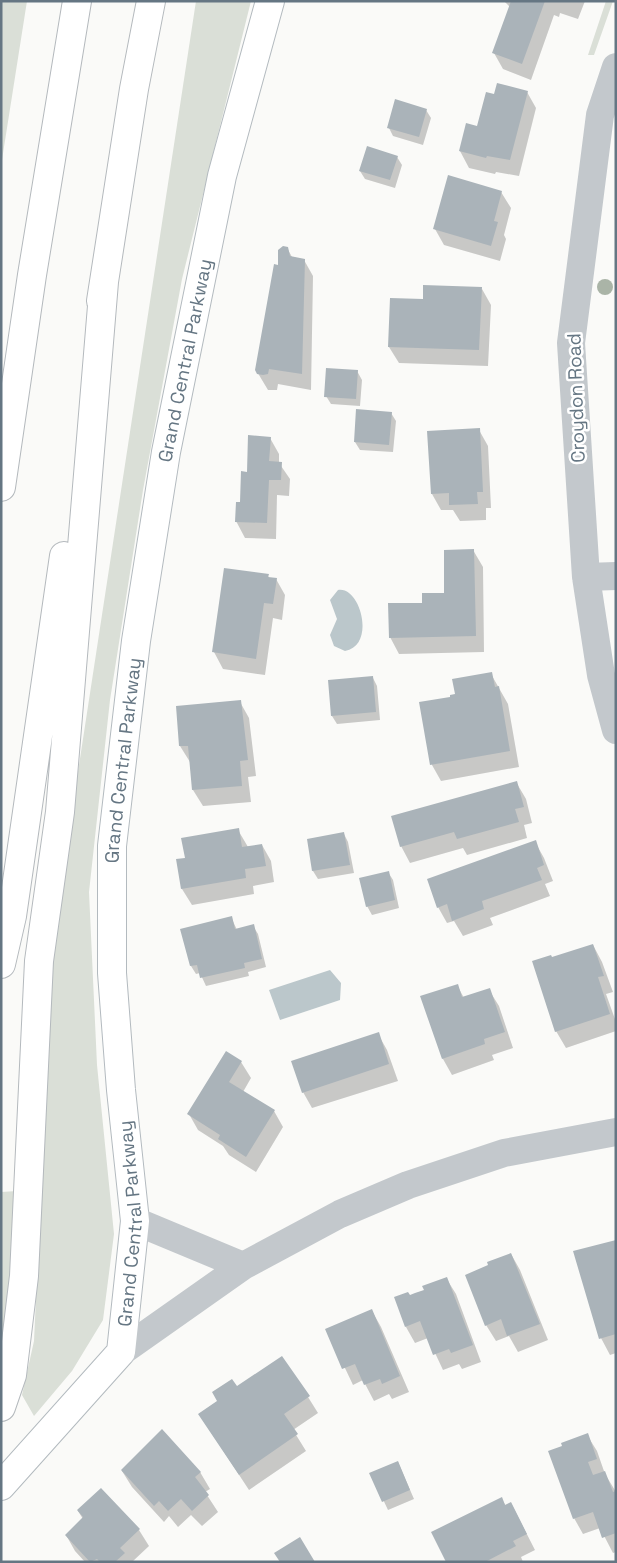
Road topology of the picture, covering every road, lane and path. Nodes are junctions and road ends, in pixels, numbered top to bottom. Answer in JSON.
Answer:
{"nodes":[{"id":1,"x":77,"y":1,"type":"edge"},
{"id":2,"x":151,"y":1,"type":"edge"},
{"id":3,"x":270,"y":1,"type":"edge"},
{"id":4,"x":616,"y":67,"type":"edge"},
{"id":5,"x":104,"y":282,"type":"junction"},
{"id":6,"x":1,"y":487,"type":"edge"},
{"id":7,"x":616,"y":576,"type":"edge"},
{"id":8,"x":586,"y":577,"type":"junction"},
{"id":9,"x":616,"y":730,"type":"edge"},
{"id":10,"x":1,"y":964,"type":"edge"},
{"id":11,"x":616,"y":1132,"type":"edge"},
{"id":12,"x":135,"y":1221,"type":"junction"},
{"id":13,"x":244,"y":1266,"type":"junction"},
{"id":14,"x":121,"y":1352,"type":"junction"},
{"id":15,"x":1,"y":1407,"type":"edge"},
{"id":16,"x":1,"y":1486,"type":"edge"}],
"edges":[{"from":1,"to":6,"type":"main road"},
{"from":2,"to":5,"type":"main road"},
{"from":3,"to":12,"type":"main road","name":"Grand Central Parkway"},
{"from":4,"to":8,"type":"street","name":"Croydon Road"},
{"from":5,"to":10,"type":"main road"},
{"from":5,"to":15,"type":"main road"},
{"from":7,"to":8,"type":"street"},
{"from":8,"to":9,"type":"street","name":"Croydon Road"},
{"from":11,"to":13,"type":"street"},
{"from":12,"to":13,"type":"street"},
{"from":12,"to":14,"type":"main road","name":"Grand Central Parkway"},
{"from":13,"to":14,"type":"street"},
{"from":14,"to":16,"type":"main road","name":"Grand Central Parkway"}]}
